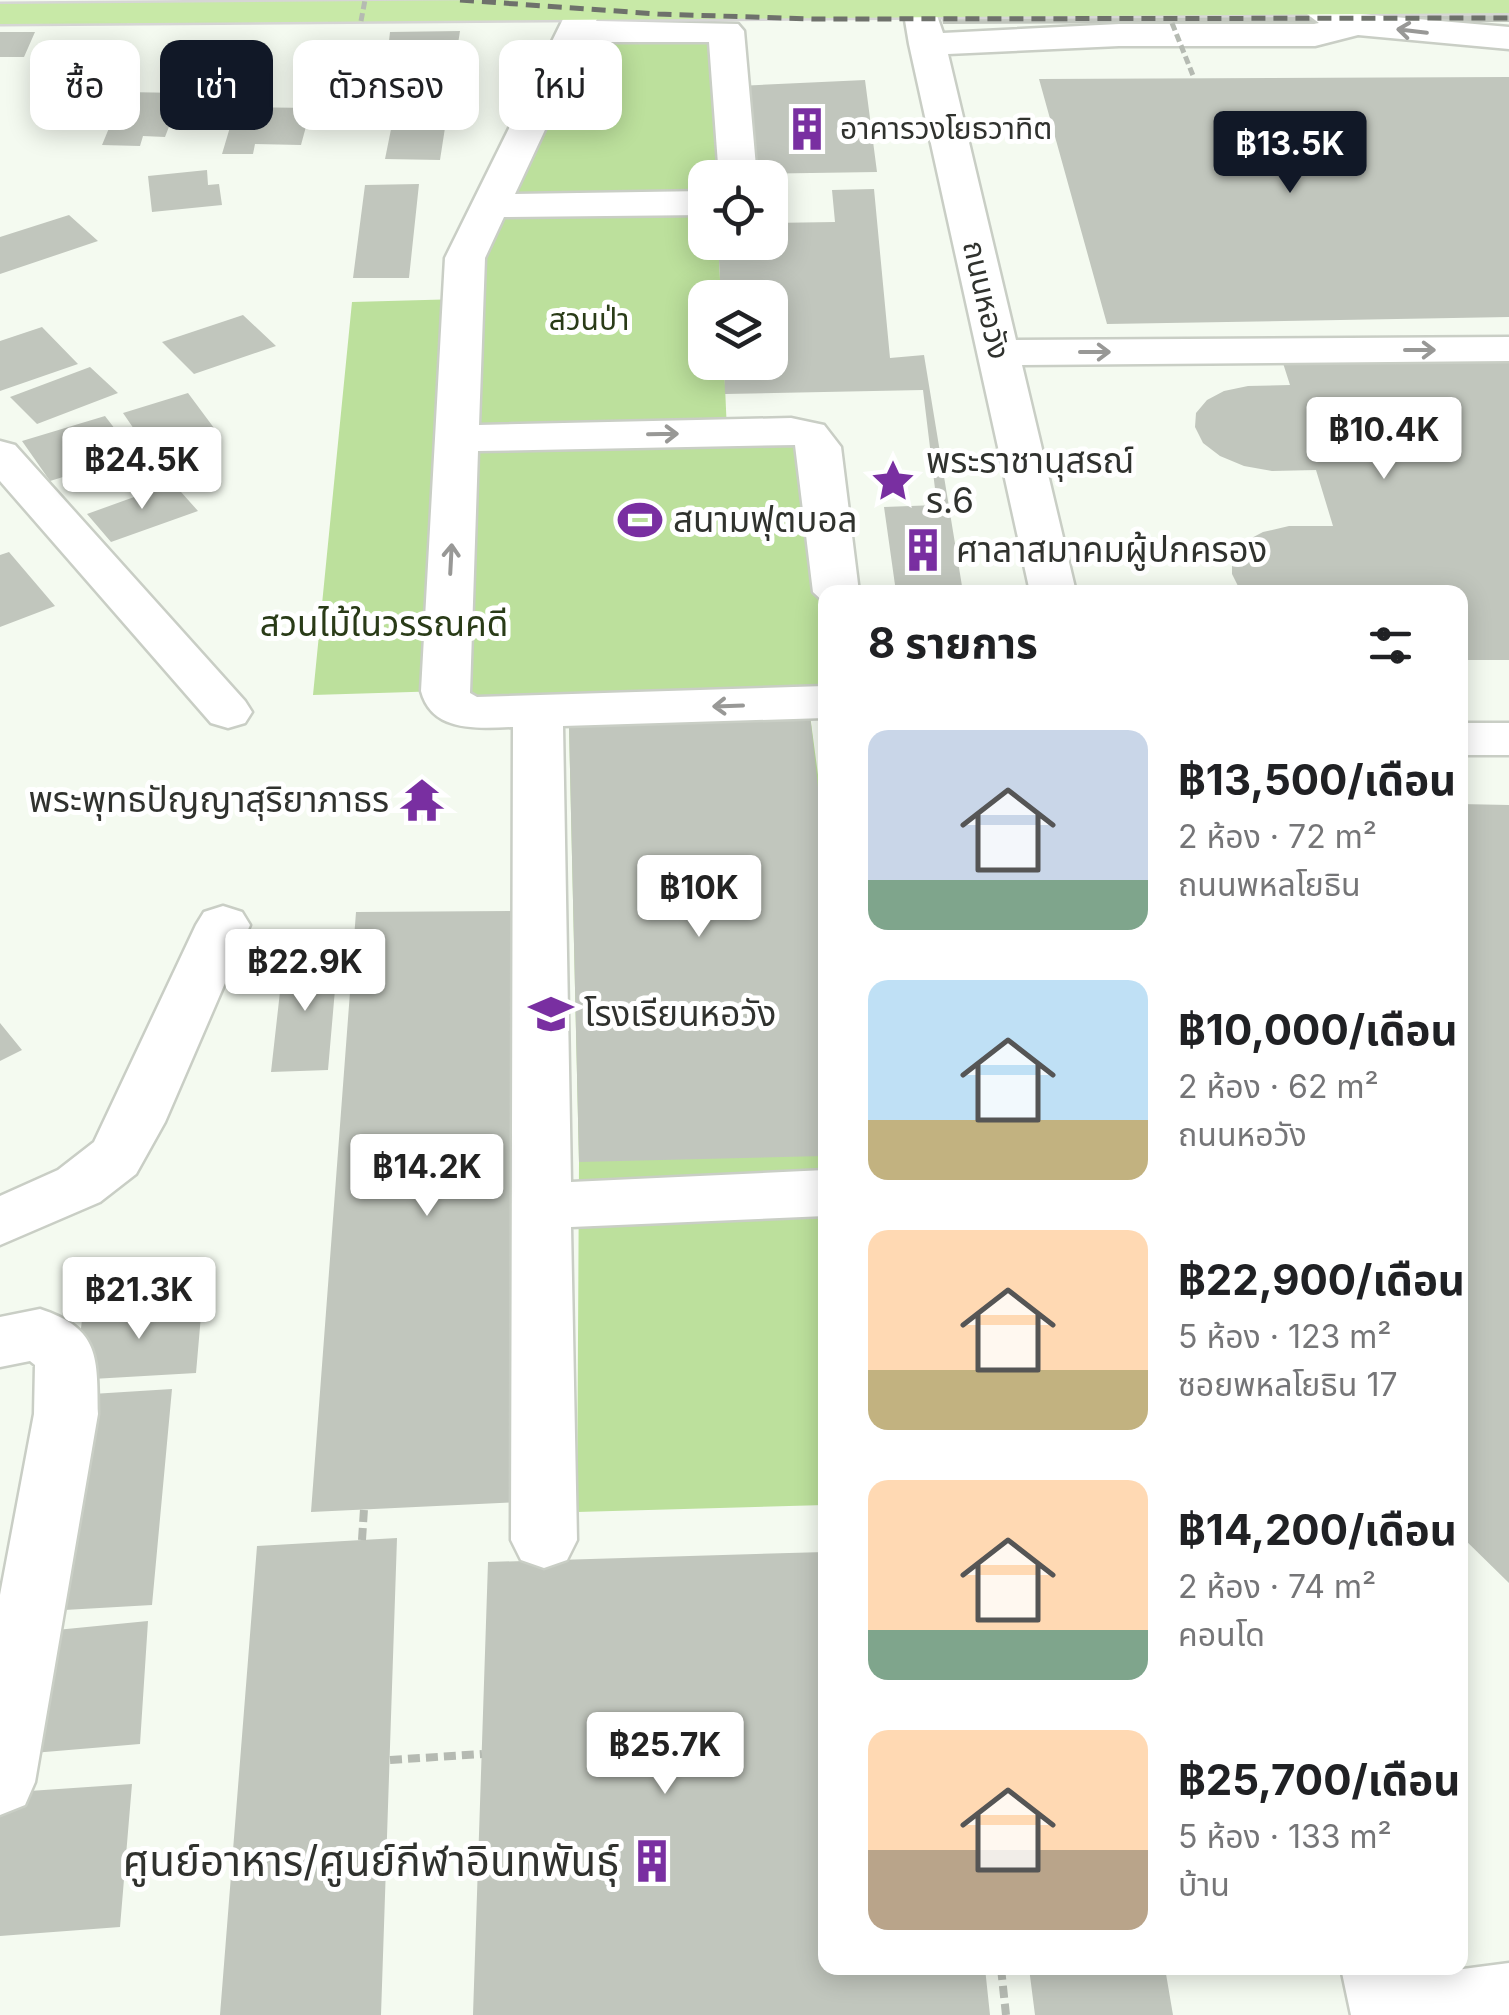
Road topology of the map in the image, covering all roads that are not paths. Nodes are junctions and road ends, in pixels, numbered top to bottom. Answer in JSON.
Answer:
{"nodes":[{"id":1,"x":1285,"y":3,"type":"junction"},
{"id":2,"x":1509,"y":4,"type":"edge"},
{"id":3,"x":0,"y":14,"type":"edge"},
{"id":4,"x":580,"y":22,"type":"junction"},
{"id":5,"x":1357,"y":24,"type":"junction"},
{"id":6,"x":924,"y":26,"type":"junction"},
{"id":7,"x":1509,"y":38,"type":"edge"},
{"id":8,"x":737,"y":160,"type":"edge"},
{"id":9,"x":688,"y":204,"type":"edge"},
{"id":10,"x":492,"y":206,"type":"junction"},
{"id":11,"x":1509,"y":350,"type":"edge"},
{"id":12,"x":998,"y":353,"type":"junction"},
{"id":13,"x":457,"y":439,"type":"junction"},
{"id":14,"x":0,"y":454,"type":"edge"},
{"id":15,"x":835,"y":585,"type":"edge"},
{"id":16,"x":1051,"y":585,"type":"edge"},
{"id":17,"x":818,"y":702,"type":"edge"},
{"id":18,"x":228,"y":712,"type":"dead end"},
{"id":19,"x":538,"y":712,"type":"junction"},
{"id":20,"x":1509,"y":738,"type":"edge"},
{"id":21,"x":1468,"y":739,"type":"edge"},
{"id":22,"x":223,"y":924,"type":"dead end"},
{"id":23,"x":818,"y":1193,"type":"edge"},
{"id":24,"x":542,"y":1206,"type":"junction"},
{"id":25,"x":0,"y":1222,"type":"edge"},
{"id":26,"x":0,"y":1342,"type":"edge"},
{"id":27,"x":544,"y":1540,"type":"dead end"},
{"id":28,"x":0,"y":1782,"type":"edge"},
{"id":29,"x":1380,"y":1975,"type":"edge"},
{"id":30,"x":1509,"y":2000,"type":"edge"},
{"id":31,"x":1392,"y":2015,"type":"edge"}],
"edges":[{"from":1,"to":2,"type":"main road"},
{"from":1,"to":5,"type":"street"},
{"from":1,"to":6,"type":"main road"},
{"from":3,"to":4,"type":"main road"},
{"from":4,"to":6,"type":"main road"},
{"from":4,"to":8,"type":"street"},
{"from":4,"to":10,"type":"street"},
{"from":5,"to":6,"type":"street"},
{"from":7,"to":5,"type":"street","one_way":true},
{"from":6,"to":12,"type":"street","name":"ถนนหอวัง"},
{"from":9,"to":10,"type":"street"},
{"from":10,"to":13,"type":"street"},
{"from":12,"to":11,"type":"street","one_way":true},
{"from":12,"to":16,"type":"street","name":"ถนนหอวัง"},
{"from":13,"to":15,"type":"street","one_way":true},
{"from":19,"to":13,"type":"street","one_way":true},
{"from":14,"to":18,"type":"street"},
{"from":17,"to":19,"type":"street","one_way":true},
{"from":19,"to":24,"type":"street"},
{"from":20,"to":21,"type":"street"},
{"from":22,"to":25,"type":"street"},
{"from":23,"to":24,"type":"street"},
{"from":24,"to":27,"type":"street"},
{"from":26,"to":28,"type":"street"},
{"from":29,"to":31,"type":"street"},
{"from":30,"to":31,"type":"street"}]}
